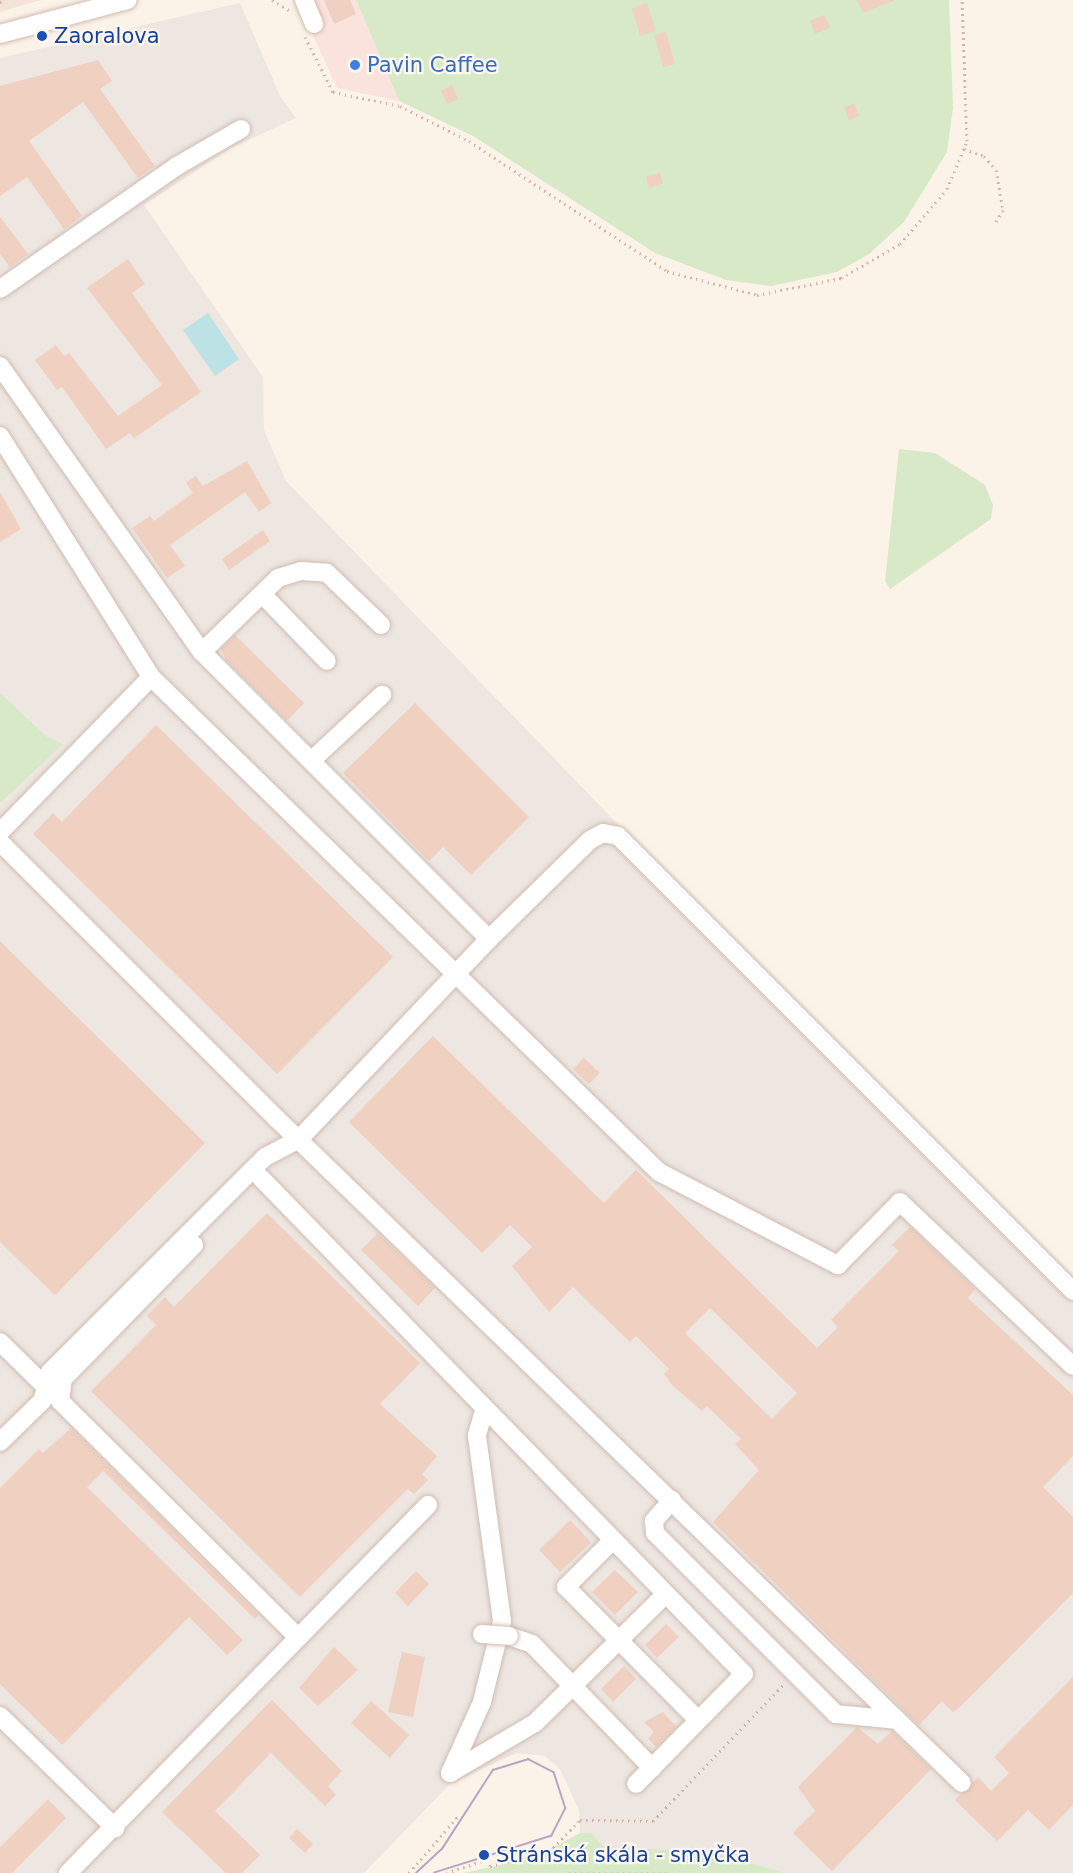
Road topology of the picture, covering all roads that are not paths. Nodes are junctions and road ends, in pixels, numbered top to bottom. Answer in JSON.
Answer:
{"nodes":[{"id":1,"x":128,"y":0,"type":"edge"},
{"id":2,"x":304,"y":0,"type":"edge"},
{"id":3,"x":308,"y":25,"type":"road end"},
{"id":4,"x":0,"y":34,"type":"edge"},
{"id":5,"x":241,"y":129,"type":"dead end"},
{"id":6,"x":0,"y":289,"type":"edge"},
{"id":7,"x":0,"y":366,"type":"edge"},
{"id":8,"x":0,"y":436,"type":"edge"},
{"id":9,"x":6,"y":457,"type":"edge"},
{"id":10,"x":261,"y":594,"type":"junction"},
{"id":11,"x":381,"y":625,"type":"dead end"},
{"id":12,"x":202,"y":652,"type":"junction"},
{"id":13,"x":327,"y":661,"type":"dead end"},
{"id":14,"x":151,"y":677,"type":"junction"},
{"id":15,"x":382,"y":695,"type":"dead end"},
{"id":16,"x":312,"y":760,"type":"junction"},
{"id":17,"x":0,"y":832,"type":"edge"},
{"id":18,"x":0,"y":842,"type":"edge"},
{"id":19,"x":489,"y":939,"type":"junction"},
{"id":20,"x":454,"y":976,"type":"junction"},
{"id":21,"x":299,"y":1139,"type":"junction"},
{"id":22,"x":261,"y":1178,"type":"junction"},
{"id":23,"x":1073,"y":1291,"type":"edge"},
{"id":24,"x":0,"y":1342,"type":"edge"},
{"id":25,"x":1073,"y":1366,"type":"edge"},
{"id":26,"x":46,"y":1387,"type":"junction"},
{"id":27,"x":484,"y":1410,"type":"junction"},
{"id":28,"x":0,"y":1442,"type":"edge"},
{"id":29,"x":672,"y":1500,"type":"junction"},
{"id":30,"x":428,"y":1505,"type":"dead end"},
{"id":31,"x":611,"y":1542,"type":"junction"},
{"id":32,"x":664,"y":1596,"type":"junction"},
{"id":33,"x":482,"y":1634,"type":"dead end"},
{"id":34,"x":298,"y":1637,"type":"junction"},
{"id":35,"x":620,"y":1640,"type":"junction"},
{"id":36,"x":573,"y":1686,"type":"junction"},
{"id":37,"x":0,"y":1716,"type":"edge"},
{"id":38,"x":698,"y":1720,"type":"junction"},
{"id":39,"x":897,"y":1720,"type":"junction"},
{"id":40,"x":652,"y":1768,"type":"junction"},
{"id":41,"x":636,"y":1784,"type":"dead end"},
{"id":42,"x":962,"y":1784,"type":"dead end"},
{"id":43,"x":115,"y":1828,"type":"junction"},
{"id":44,"x":68,"y":1873,"type":"edge"}],
"edges":[{"from":1,"to":4,"type":"street"},
{"from":2,"to":3,"type":"street"},
{"from":5,"to":6,"type":"street"},
{"from":7,"to":12,"type":"street"},
{"from":8,"to":9,"type":"street"},
{"from":9,"to":14,"type":"street"},
{"from":10,"to":11,"type":"street"},
{"from":10,"to":12,"type":"street"},
{"from":10,"to":13,"type":"street"},
{"from":12,"to":16,"type":"street"},
{"from":14,"to":17,"type":"street"},
{"from":14,"to":20,"type":"street"},
{"from":15,"to":16,"type":"street"},
{"from":16,"to":19,"type":"street"},
{"from":18,"to":21,"type":"street"},
{"from":19,"to":20,"type":"street"},
{"from":19,"to":23,"type":"street"},
{"from":20,"to":21,"type":"street"},
{"from":20,"to":25,"type":"street"},
{"from":21,"to":22,"type":"street"},
{"from":21,"to":26,"type":"street"},
{"from":21,"to":29,"type":"street"},
{"from":22,"to":27,"type":"street"},
{"from":22,"to":34,"type":"street"},
{"from":24,"to":26,"type":"street"},
{"from":26,"to":28,"type":"street"},
{"from":27,"to":31,"type":"street"},
{"from":27,"to":36,"type":"street"},
{"from":29,"to":39,"type":"street"},
{"from":29,"to":39,"type":"street"},
{"from":30,"to":34,"type":"street"},
{"from":31,"to":32,"type":"street"},
{"from":31,"to":35,"type":"street"},
{"from":32,"to":35,"type":"street"},
{"from":32,"to":38,"type":"street"},
{"from":33,"to":36,"type":"street","bridge":true},
{"from":34,"to":43,"type":"street"},
{"from":35,"to":36,"type":"street"},
{"from":35,"to":38,"type":"street"},
{"from":36,"to":40,"type":"street"},
{"from":37,"to":43,"type":"street"},
{"from":38,"to":40,"type":"street"},
{"from":39,"to":42,"type":"street"},
{"from":40,"to":41,"type":"street"},
{"from":43,"to":44,"type":"street"}]}
